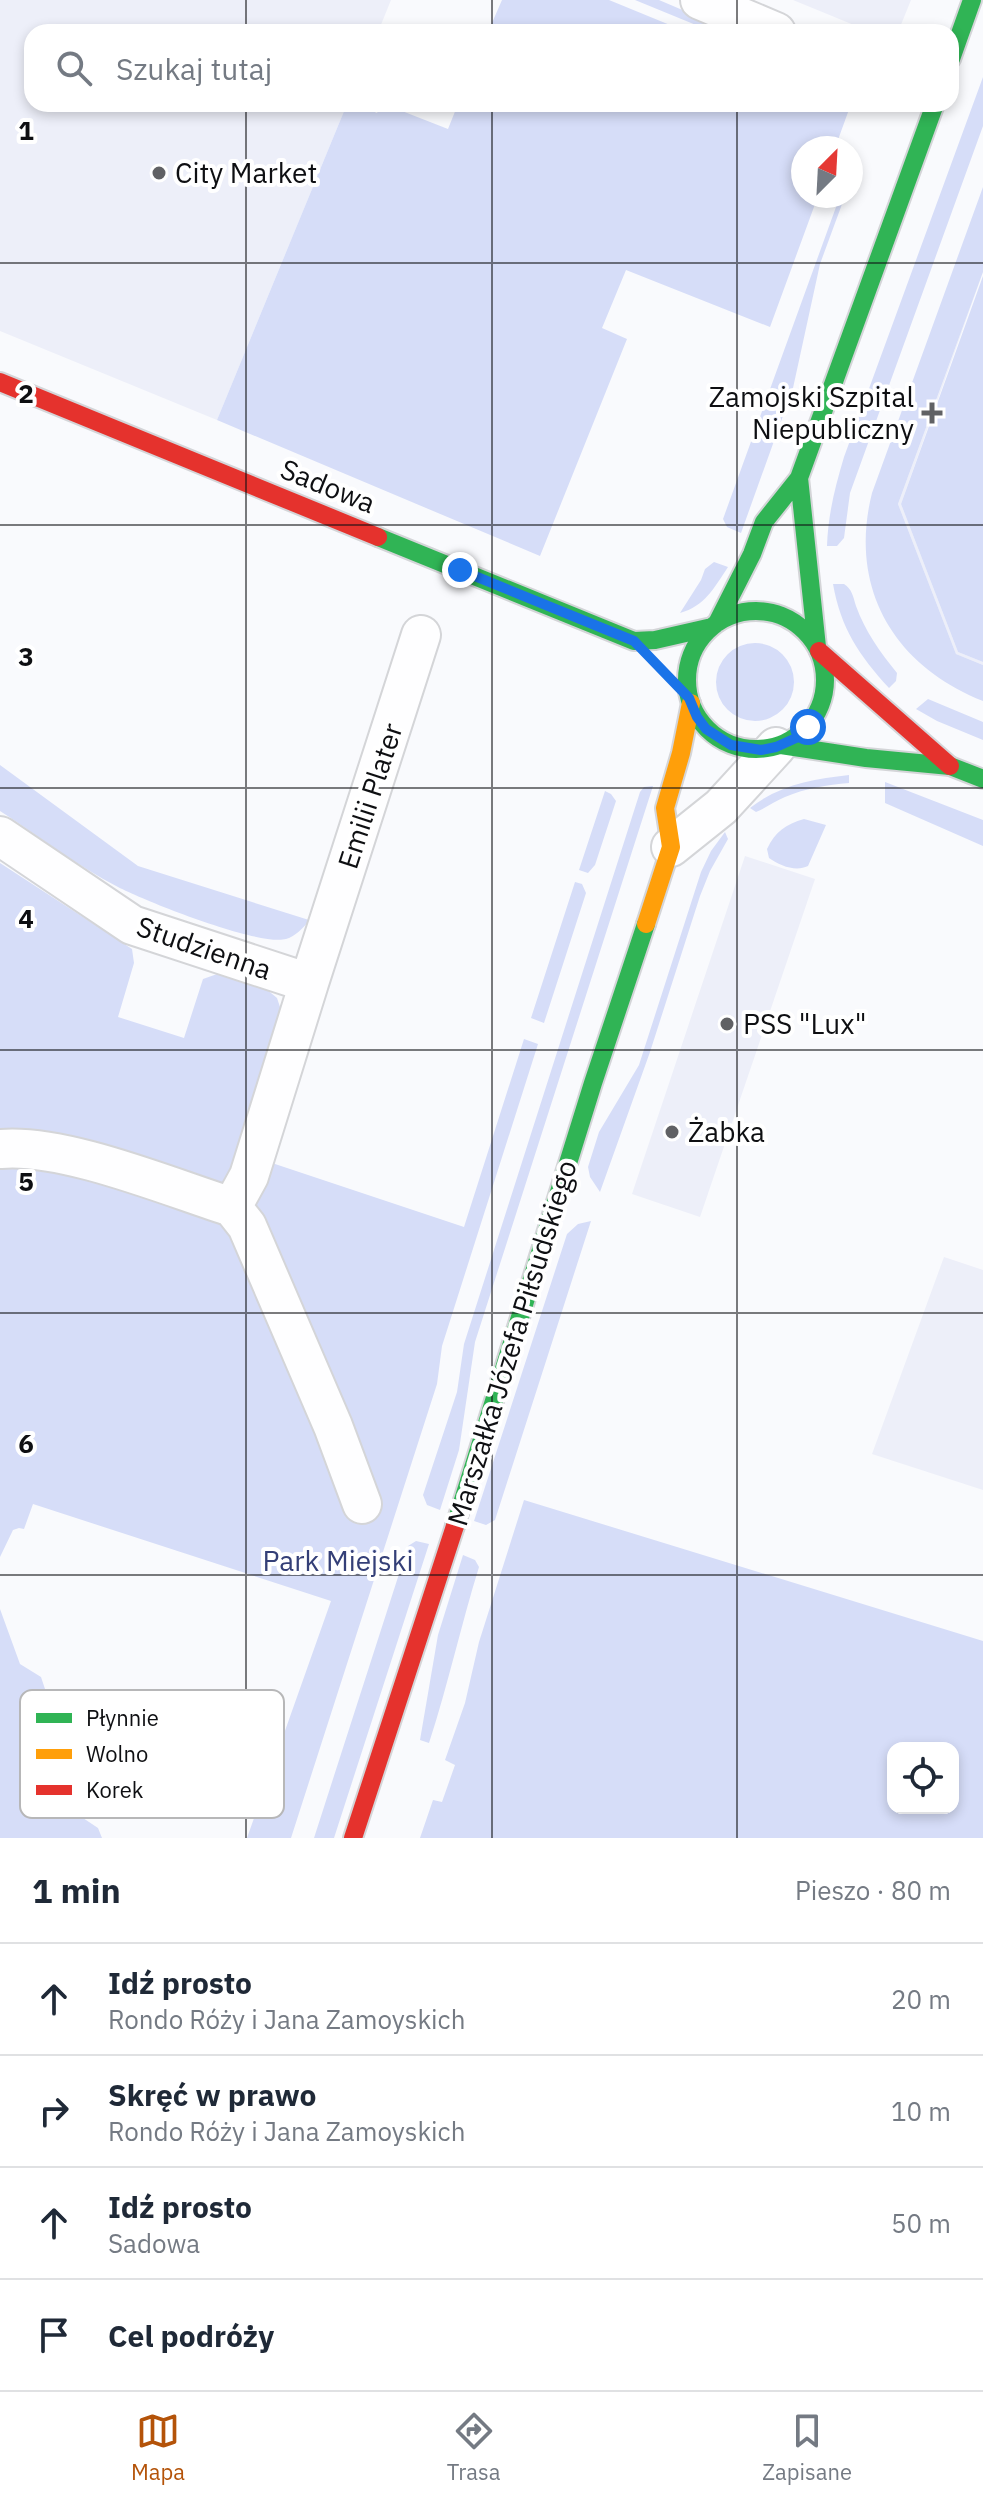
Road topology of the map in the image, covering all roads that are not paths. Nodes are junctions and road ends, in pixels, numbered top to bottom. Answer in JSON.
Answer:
{"nodes":[{"id":1,"x":700,"y":0,"type":"edge"},
{"id":2,"x":972,"y":0,"type":"edge"},
{"id":3,"x":757,"y":24,"type":"edge"},
{"id":4,"x":959,"y":37,"type":"edge"},
{"id":5,"x":932,"y":112,"type":"edge"},
{"id":6,"x":0,"y":382,"type":"edge"},
{"id":7,"x":799,"y":478,"type":"junction"},
{"id":8,"x":715,"y":625,"type":"junction"},
{"id":9,"x":421,"y":635,"type":"dead end"},
{"id":10,"x":634,"y":641,"type":"junction"},
{"id":11,"x":818,"y":649,"type":"junction"},
{"id":12,"x":650,"y":660,"type":"dead end"},
{"id":13,"x":672,"y":682,"type":"dead end"},
{"id":14,"x":690,"y":700,"type":"junction"},
{"id":15,"x":778,"y":746,"type":"junction"},
{"id":16,"x":950,"y":766,"type":"junction"},
{"id":17,"x":983,"y":779,"type":"edge"},
{"id":18,"x":0,"y":836,"type":"edge"},
{"id":19,"x":671,"y":847,"type":"junction"},
{"id":20,"x":313,"y":970,"type":"junction"},
{"id":21,"x":0,"y":1149,"type":"edge"},
{"id":22,"x":232,"y":1207,"type":"junction"},
{"id":23,"x":362,"y":1504,"type":"dead end"},
{"id":24,"x":353,"y":1838,"type":"edge"}],
"edges":[{"from":1,"to":3,"type":"street"},
{"from":2,"to":4,"type":"street"},
{"from":5,"to":7,"type":"street"},
{"from":6,"to":10,"type":"street","name":"Sadowa"},
{"from":7,"to":8,"type":"street"},
{"from":7,"to":11,"type":"street"},
{"from":8,"to":10,"type":"street","name":"Sadowa"},
{"from":8,"to":11,"type":"street"},
{"from":8,"to":14,"type":"street"},
{"from":9,"to":20,"type":"street","name":"Emilii Plater"},
{"from":10,"to":12,"type":"street","name":"Sadowa"},
{"from":11,"to":15,"type":"street"},
{"from":11,"to":16,"type":"street"},
{"from":13,"to":14,"type":"street"},
{"from":14,"to":15,"type":"street"},
{"from":14,"to":19,"type":"street","name":"Marszałka Józefa Piłsudskiego"},
{"from":15,"to":16,"type":"street"},
{"from":15,"to":19,"type":"street"},
{"from":16,"to":17,"type":"street"},
{"from":18,"to":20,"type":"street","name":"Studzienna"},
{"from":19,"to":24,"type":"street","name":"Marszałka Józefa Piłsudskiego"},
{"from":20,"to":22,"type":"street","name":"Emilii Plater"},
{"from":21,"to":22,"type":"street"},
{"from":22,"to":23,"type":"street"}]}
